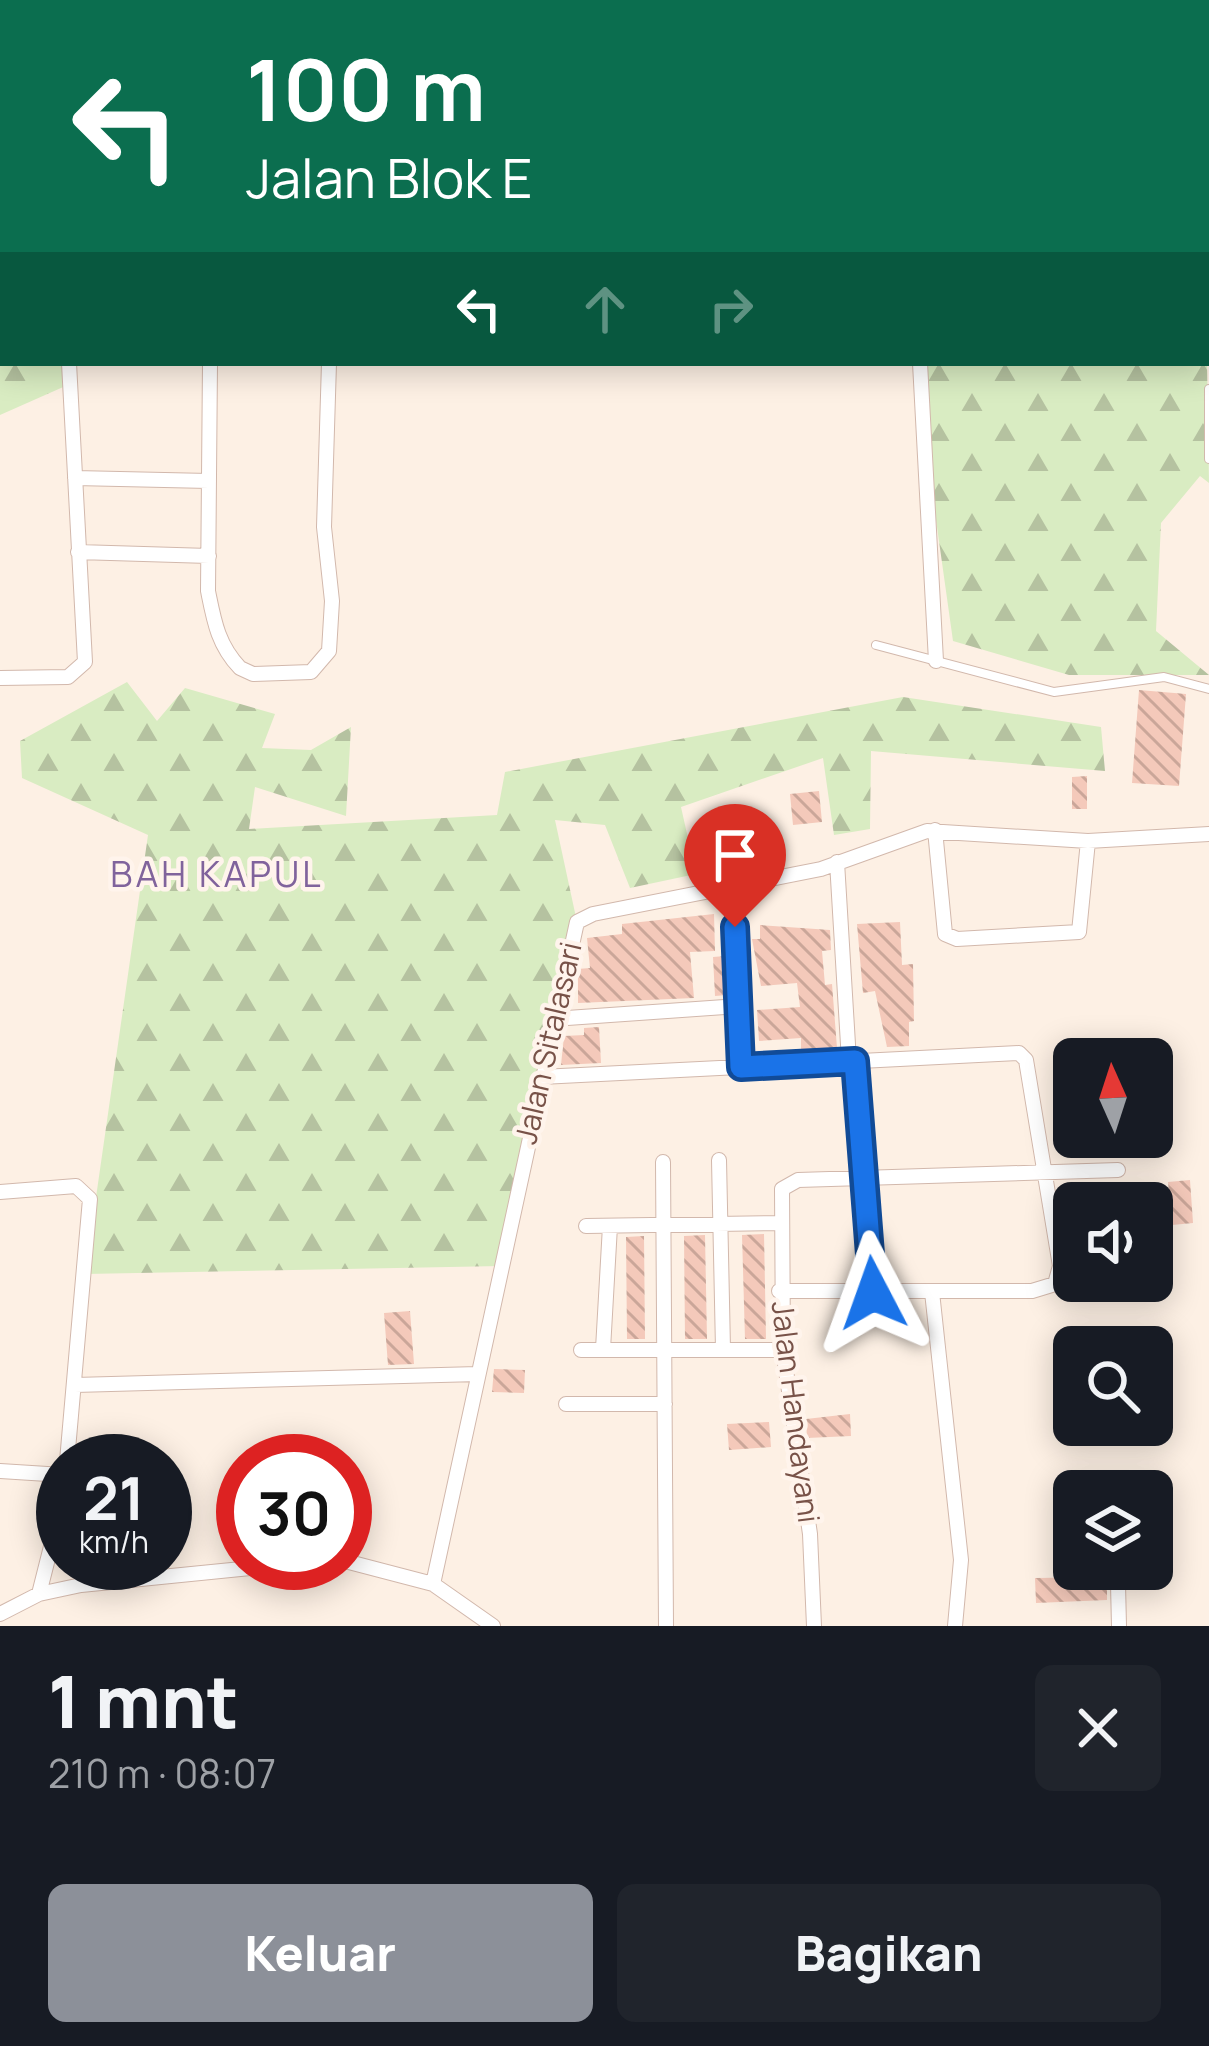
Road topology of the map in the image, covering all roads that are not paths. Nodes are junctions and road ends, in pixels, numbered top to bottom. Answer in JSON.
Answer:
{"nodes":[{"id":1,"x":69,"y":366,"type":"edge"},
{"id":2,"x":210,"y":366,"type":"edge"},
{"id":3,"x":329,"y":366,"type":"edge"},
{"id":4,"x":920,"y":366,"type":"edge"},
{"id":5,"x":1209,"y":389,"type":"edge"},
{"id":6,"x":1209,"y":459,"type":"edge"},
{"id":7,"x":75,"y":478,"type":"junction"},
{"id":8,"x":209,"y":481,"type":"junction"},
{"id":9,"x":78,"y":552,"type":"junction"},
{"id":10,"x":208,"y":556,"type":"junction"},
{"id":11,"x":876,"y":645,"type":"dead end"},
{"id":12,"x":937,"y":661,"type":"junction"},
{"id":13,"x":0,"y":678,"type":"edge"},
{"id":14,"x":1209,"y":689,"type":"edge"},
{"id":15,"x":935,"y":830,"type":"junction"},
{"id":16,"x":1209,"y":834,"type":"edge"},
{"id":17,"x":1088,"y":841,"type":"junction"},
{"id":18,"x":837,"y":862,"type":"junction"},
{"id":19,"x":734,"y":888,"type":"junction"},
{"id":20,"x":739,"y":1006,"type":"junction"},
{"id":21,"x":553,"y":1018,"type":"junction"},
{"id":22,"x":852,"y":1061,"type":"junction"},
{"id":23,"x":741,"y":1067,"type":"junction"},
{"id":24,"x":541,"y":1077,"type":"junction"},
{"id":25,"x":719,"y":1160,"type":"dead end"},
{"id":26,"x":663,"y":1162,"type":"dead end"},
{"id":27,"x":1118,"y":1170,"type":"dead end"},
{"id":28,"x":1042,"y":1174,"type":"junction"},
{"id":29,"x":864,"y":1181,"type":"junction"},
{"id":30,"x":0,"y":1192,"type":"edge"},
{"id":31,"x":721,"y":1223,"type":"junction"},
{"id":32,"x":778,"y":1223,"type":"junction"},
{"id":33,"x":664,"y":1225,"type":"junction"},
{"id":34,"x":586,"y":1226,"type":"dead end"},
{"id":35,"x":610,"y":1226,"type":"junction"},
{"id":36,"x":1053,"y":1230,"type":"edge"},
{"id":37,"x":1053,"y":1285,"type":"edge"},
{"id":38,"x":779,"y":1291,"type":"junction"},
{"id":39,"x":932,"y":1292,"type":"junction"},
{"id":40,"x":873,"y":1293,"type":"junction"},
{"id":41,"x":664,"y":1348,"type":"junction"},
{"id":42,"x":603,"y":1349,"type":"junction"},
{"id":43,"x":723,"y":1349,"type":"junction"},
{"id":44,"x":581,"y":1350,"type":"dead end"},
{"id":45,"x":782,"y":1350,"type":"junction"},
{"id":46,"x":478,"y":1375,"type":"junction"},
{"id":47,"x":75,"y":1385,"type":"junction"},
{"id":48,"x":566,"y":1404,"type":"dead end"},
{"id":49,"x":665,"y":1404,"type":"junction"},
{"id":50,"x":70,"y":1434,"type":"edge"},
{"id":51,"x":0,"y":1471,"type":"edge"},
{"id":52,"x":36,"y":1473,"type":"edge"},
{"id":53,"x":372,"y":1568,"type":"edge"},
{"id":54,"x":216,"y":1569,"type":"edge"},
{"id":55,"x":433,"y":1584,"type":"junction"},
{"id":56,"x":40,"y":1590,"type":"edge"},
{"id":57,"x":1118,"y":1590,"type":"edge"},
{"id":58,"x":39,"y":1594,"type":"junction"},
{"id":59,"x":0,"y":1614,"type":"edge"},
{"id":60,"x":493,"y":1626,"type":"edge"},
{"id":61,"x":666,"y":1626,"type":"edge"},
{"id":62,"x":814,"y":1626,"type":"edge"},
{"id":63,"x":955,"y":1626,"type":"edge"},
{"id":64,"x":1119,"y":1626,"type":"edge"}],
"edges":[{"from":1,"to":7,"type":"street"},
{"from":2,"to":8,"type":"street"},
{"from":3,"to":10,"type":"street"},
{"from":4,"to":12,"type":"street"},
{"from":5,"to":6,"type":"lane"},
{"from":7,"to":8,"type":"street"},
{"from":7,"to":9,"type":"street"},
{"from":8,"to":10,"type":"street"},
{"from":9,"to":10,"type":"street"},
{"from":9,"to":13,"type":"street"},
{"from":11,"to":12,"type":"lane"},
{"from":12,"to":14,"type":"lane"},
{"from":15,"to":17,"type":"street","name":"Jalan Sitalasari"},
{"from":15,"to":17,"type":"street"},
{"from":15,"to":18,"type":"street","name":"Jalan Sitalasari"},
{"from":16,"to":17,"type":"street","name":"Jalan Sitalasari"},
{"from":18,"to":19,"type":"street","name":"Jalan Sitalasari"},
{"from":18,"to":22,"type":"street"},
{"from":19,"to":20,"type":"street"},
{"from":19,"to":21,"type":"street","name":"Jalan Sitalasari"},
{"from":20,"to":21,"type":"street"},
{"from":20,"to":23,"type":"street"},
{"from":21,"to":24,"type":"street","name":"Jalan Sitalasari"},
{"from":22,"to":23,"type":"street"},
{"from":22,"to":28,"type":"street"},
{"from":22,"to":29,"type":"street"},
{"from":23,"to":24,"type":"street"},
{"from":24,"to":46,"type":"street","name":"Jalan Sitalasari"},
{"from":25,"to":31,"type":"street"},
{"from":26,"to":33,"type":"street"},
{"from":27,"to":28,"type":"street"},
{"from":28,"to":29,"type":"street"},
{"from":28,"to":36,"type":"street"},
{"from":29,"to":32,"type":"street","name":"Jalan Handayani"},
{"from":29,"to":40,"type":"street"},
{"from":30,"to":47,"type":"street"},
{"from":31,"to":32,"type":"street"},
{"from":31,"to":33,"type":"street"},
{"from":31,"to":43,"type":"street"},
{"from":32,"to":38,"type":"street","name":"Jalan Handayani"},
{"from":33,"to":35,"type":"street"},
{"from":33,"to":41,"type":"street"},
{"from":34,"to":35,"type":"street"},
{"from":35,"to":42,"type":"street"},
{"from":37,"to":39,"type":"street"},
{"from":38,"to":40,"type":"street"},
{"from":38,"to":45,"type":"street","name":"Jalan Handayani"},
{"from":39,"to":40,"type":"street"},
{"from":39,"to":63,"type":"street"},
{"from":41,"to":42,"type":"street"},
{"from":41,"to":43,"type":"street"},
{"from":41,"to":49,"type":"street"},
{"from":42,"to":44,"type":"street"},
{"from":43,"to":45,"type":"street"},
{"from":45,"to":62,"type":"street","name":"Jalan Handayani"},
{"from":46,"to":47,"type":"street"},
{"from":46,"to":55,"type":"street","name":"Jalan Sitalasari"},
{"from":47,"to":50,"type":"street"},
{"from":48,"to":49,"type":"street"},
{"from":49,"to":61,"type":"street"},
{"from":51,"to":52,"type":"street"},
{"from":53,"to":55,"type":"street"},
{"from":54,"to":58,"type":"street"},
{"from":55,"to":60,"type":"street"},
{"from":56,"to":58,"type":"street"},
{"from":57,"to":64,"type":"street"},
{"from":58,"to":59,"type":"street"}]}
